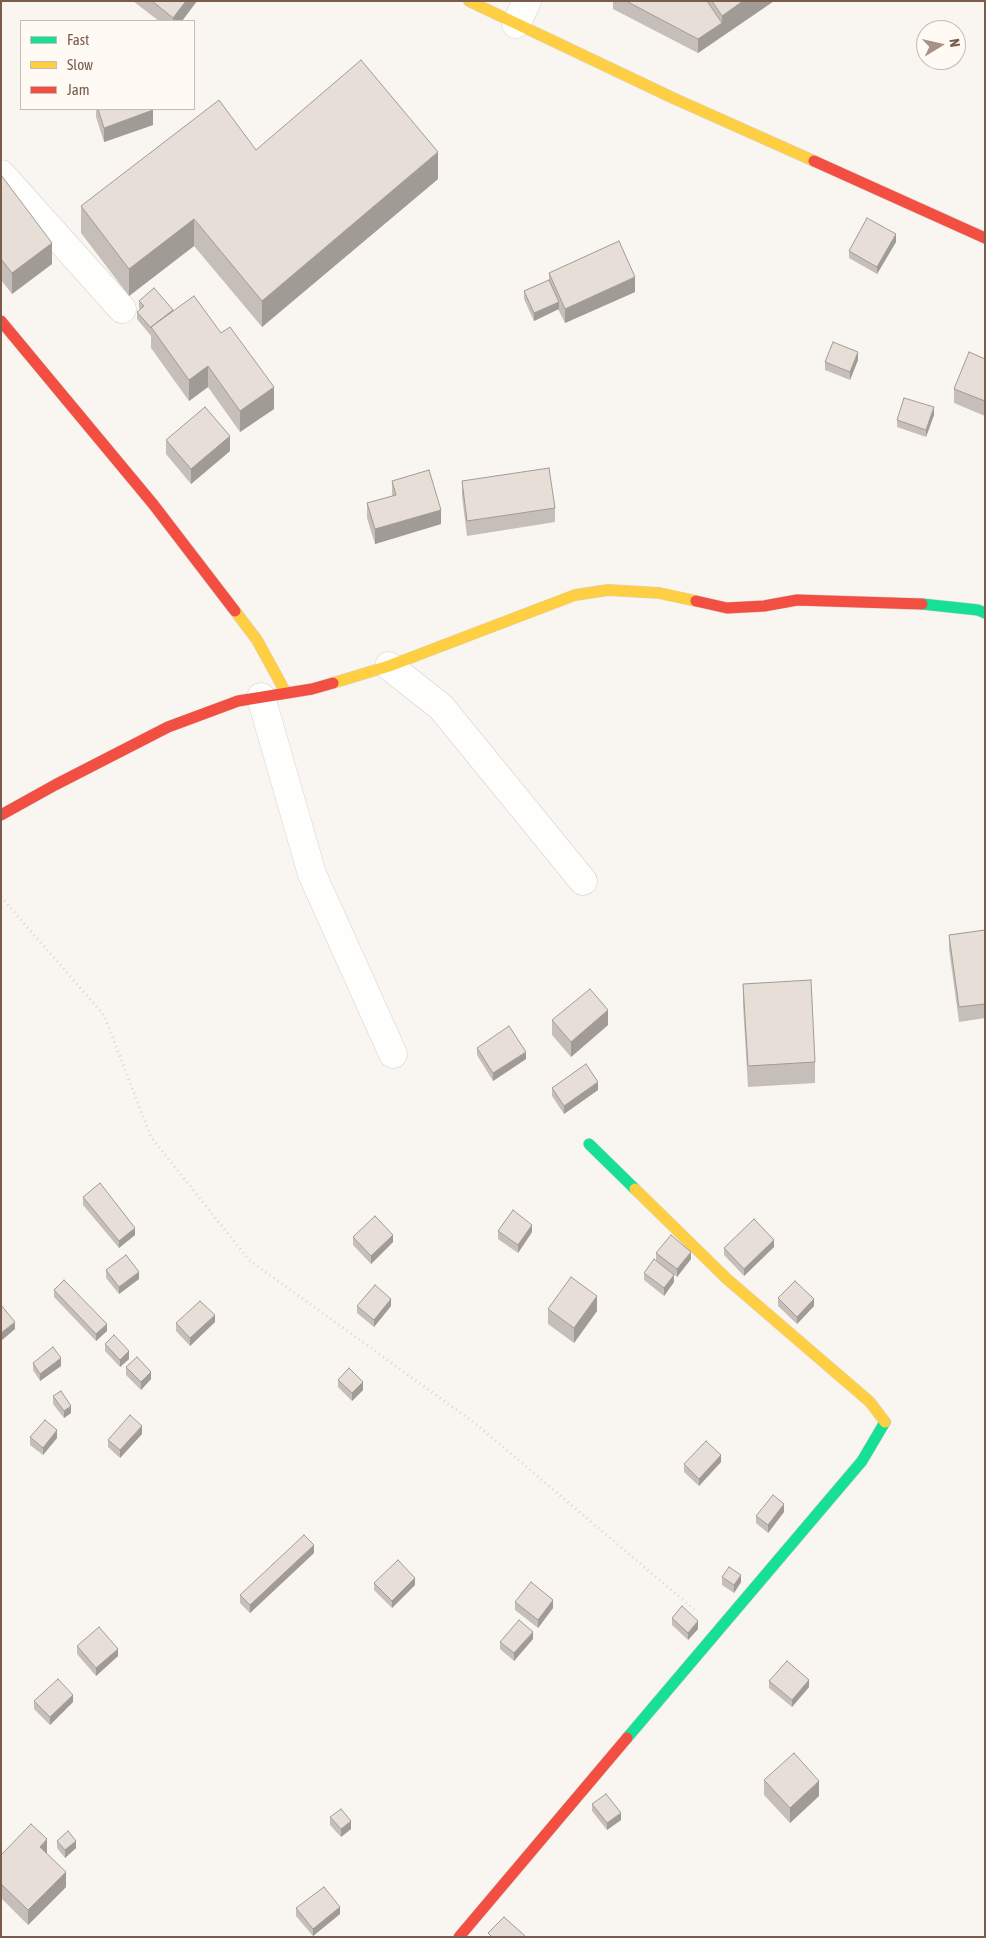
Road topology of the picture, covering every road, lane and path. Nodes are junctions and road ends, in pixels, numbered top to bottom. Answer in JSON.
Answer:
{"nodes":[{"id":1,"x":469,"y":1,"type":"edge"},
{"id":2,"x":521,"y":13,"type":"edge"},
{"id":3,"x":1,"y":174,"type":"edge"},
{"id":4,"x":985,"y":238,"type":"edge"},
{"id":5,"x":122,"y":309,"type":"dead end"},
{"id":6,"x":1,"y":321,"type":"edge"},
{"id":7,"x":985,"y":613,"type":"edge"},
{"id":8,"x":389,"y":666,"type":"junction"},
{"id":9,"x":274,"y":695,"type":"junction"},
{"id":10,"x":1,"y":815,"type":"edge"},
{"id":11,"x":583,"y":881,"type":"dead end"},
{"id":12,"x":1,"y":897,"type":"edge"},
{"id":13,"x":393,"y":1054,"type":"dead end"},
{"id":14,"x":589,"y":1144,"type":"dead end"},
{"id":15,"x":719,"y":1631,"type":"junction"},
{"id":16,"x":458,"y":1937,"type":"edge"}],
"edges":[{"from":1,"to":2,"type":"street"},
{"from":2,"to":4,"type":"street"},
{"from":3,"to":5,"type":"street"},
{"from":6,"to":9,"type":"street"},
{"from":7,"to":8,"type":"street"},
{"from":8,"to":9,"type":"street"},
{"from":8,"to":11,"type":"street"},
{"from":9,"to":10,"type":"street"},
{"from":9,"to":13,"type":"street"},
{"from":12,"to":15,"type":"path"},
{"from":14,"to":15,"type":"street"},
{"from":15,"to":16,"type":"street"}]}
